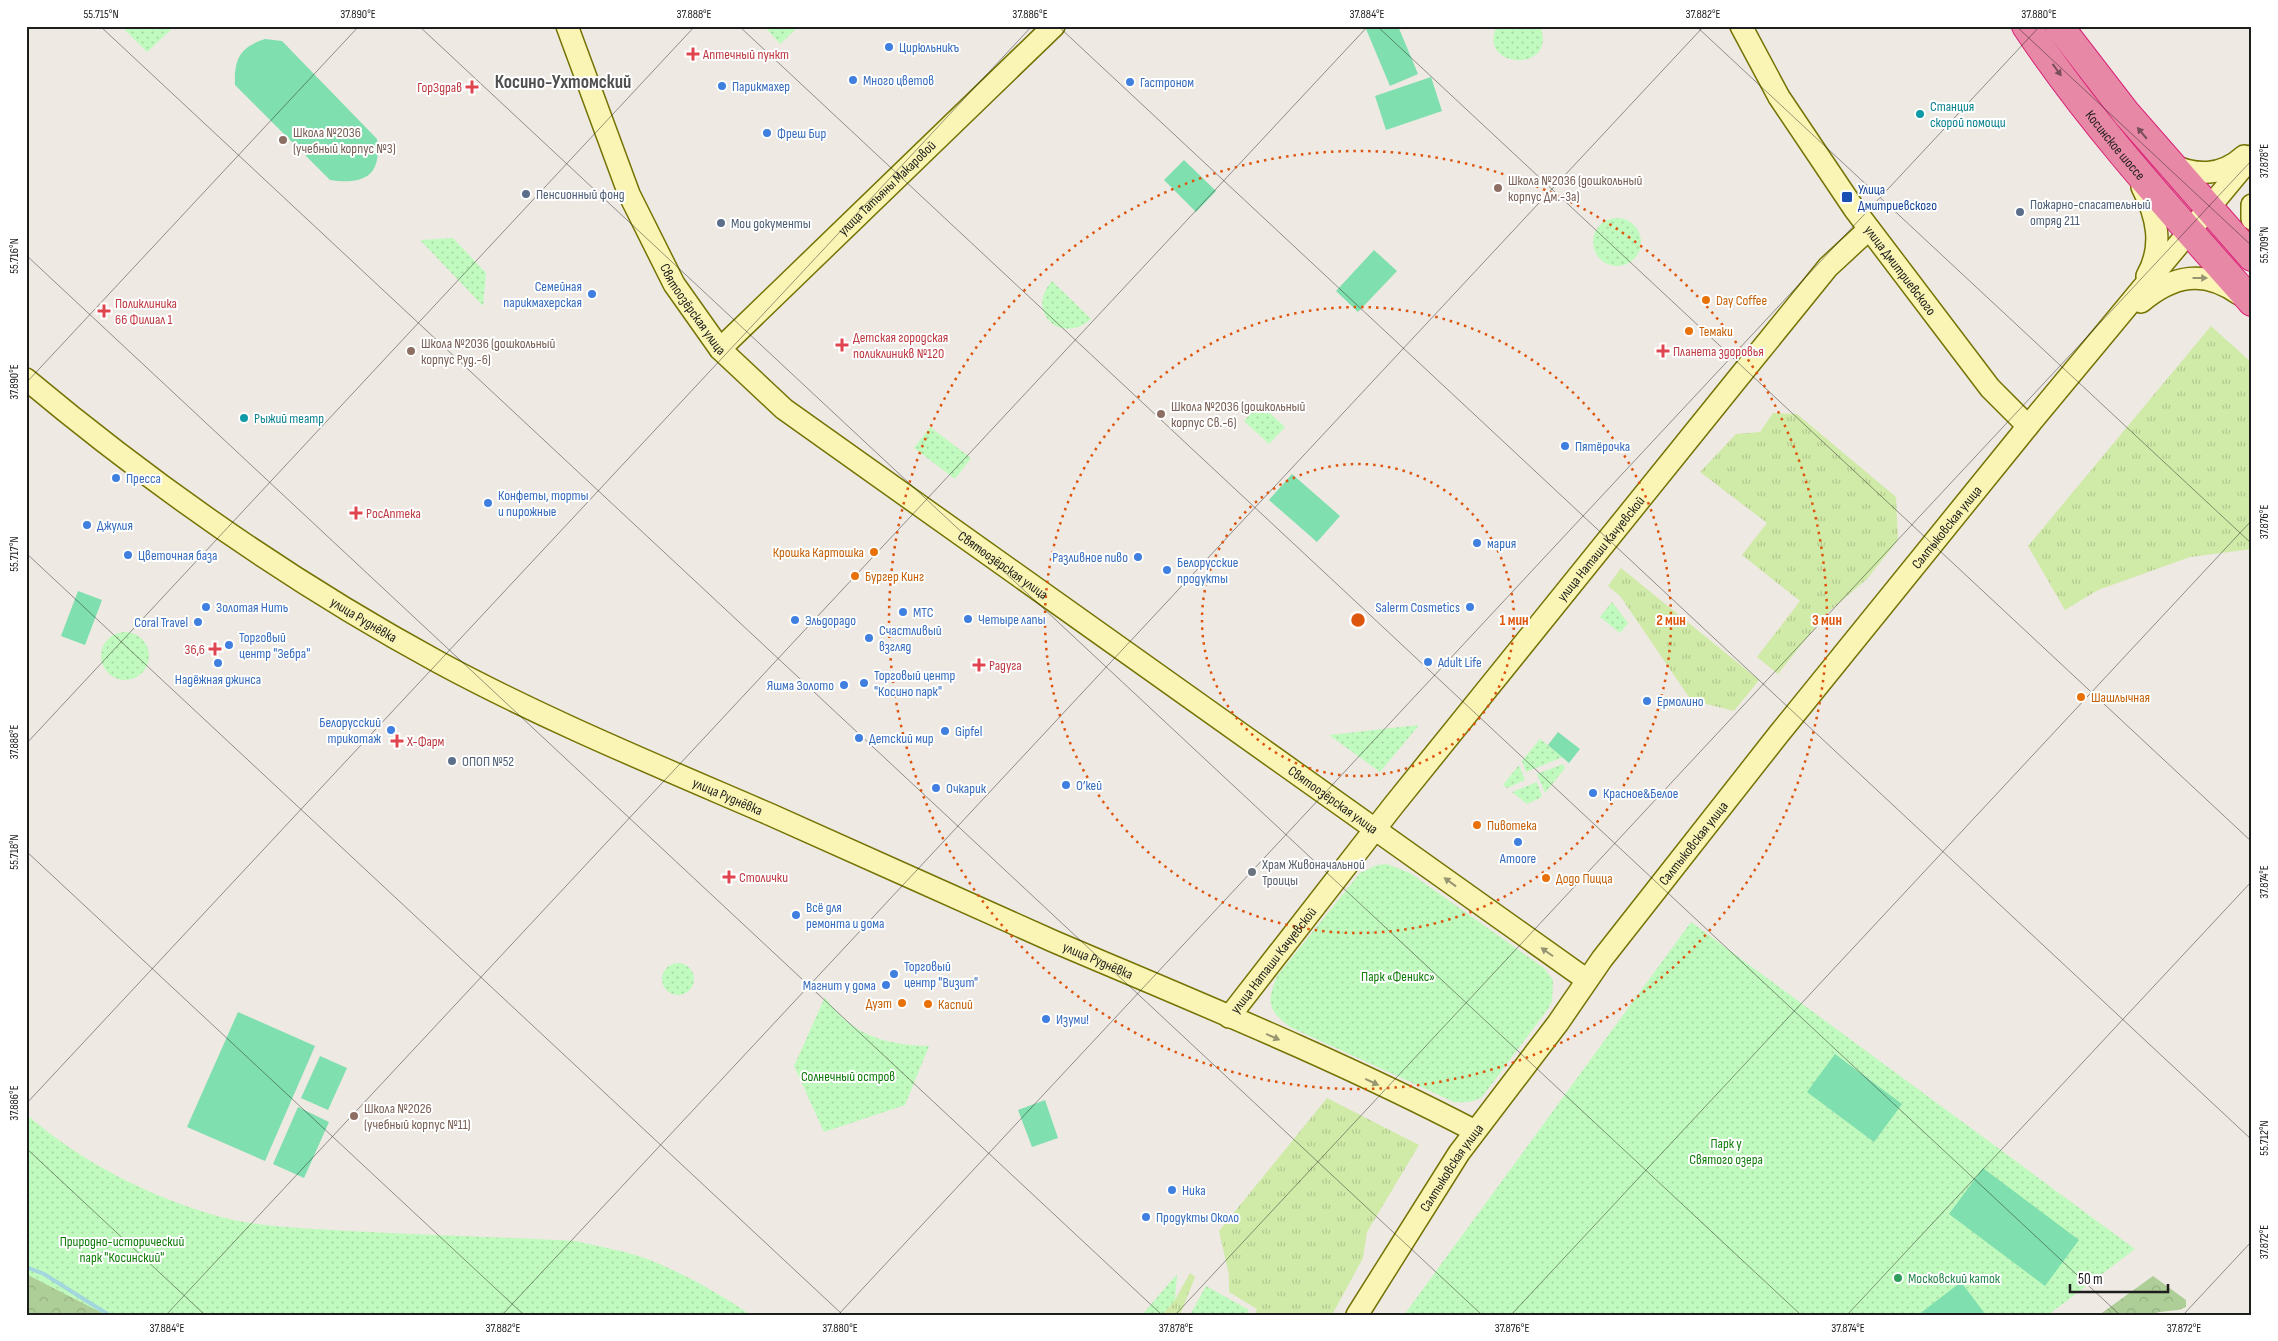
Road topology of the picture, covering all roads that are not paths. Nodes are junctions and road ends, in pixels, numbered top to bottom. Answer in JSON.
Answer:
{"nodes":[{"id":1,"x":567,"y":26,"type":"edge"},
{"id":2,"x":1054,"y":26,"type":"edge"},
{"id":3,"x":1741,"y":26,"type":"edge"},
{"id":4,"x":2026,"y":26,"type":"edge"},
{"id":5,"x":2059,"y":26,"type":"edge"},
{"id":6,"x":2252,"y":150,"type":"edge"},
{"id":7,"x":2252,"y":156,"type":"edge"},
{"id":8,"x":2128,"y":159,"type":"junction"},
{"id":9,"x":2169,"y":164,"type":"junction"},
{"id":10,"x":2252,"y":169,"type":"edge"},
{"id":11,"x":2252,"y":205,"type":"edge"},
{"id":12,"x":2212,"y":212,"type":"junction"},
{"id":13,"x":2252,"y":219,"type":"edge"},
{"id":14,"x":1869,"y":229,"type":"junction"},
{"id":15,"x":2193,"y":236,"type":"junction"},
{"id":16,"x":2252,"y":257,"type":"edge"},
{"id":17,"x":2138,"y":299,"type":"junction"},
{"id":18,"x":2252,"y":303,"type":"edge"},
{"id":19,"x":720,"y":349,"type":"junction"},
{"id":20,"x":26,"y":378,"type":"edge"},
{"id":21,"x":2028,"y":426,"type":"junction"},
{"id":22,"x":1375,"y":829,"type":"junction"},
{"id":23,"x":1587,"y":980,"type":"junction"},
{"id":24,"x":1229,"y":1017,"type":"junction"},
{"id":25,"x":1475,"y":1131,"type":"junction"},
{"id":26,"x":1357,"y":1315,"type":"edge"}],
"edges":[{"from":1,"to":19,"type":"street","name":"Святоозёрская улица"},
{"from":2,"to":19,"type":"street","name":"улица Татьяны Макаровой"},
{"from":3,"to":14,"type":"street","name":"улица Дмитриевского"},
{"from":4,"to":8,"type":"highway","name":"Косинское шоссе","one_way":true},
{"from":9,"to":5,"type":"highway","name":"Косинское шоссе","one_way":true},
{"from":6,"to":9,"type":"street"},
{"from":7,"to":12,"type":"street","name":"Салтыковская улица"},
{"from":8,"to":15,"type":"highway","name":"Косинское шоссе"},
{"from":8,"to":17,"type":"street"},
{"from":9,"to":12,"type":"highway","name":"Косинское шоссе"},
{"from":10,"to":12,"type":"street","name":"Салтыковская улица"},
{"from":11,"to":13,"type":"street"},
{"from":12,"to":15,"type":"street","name":"Салтыковская улица"},
{"from":12,"to":16,"type":"highway","name":"Косинское шоссе"},
{"from":14,"to":21,"type":"street","name":"улица Дмитриевского"},
{"from":14,"to":22,"type":"street","name":"улица Наташи Качуевской"},
{"from":15,"to":17,"type":"street","name":"Салтыковская улица"},
{"from":15,"to":18,"type":"highway","name":"Косинское шоссе"},
{"from":17,"to":18,"type":"street","one_way":true},
{"from":17,"to":21,"type":"street","name":"Салтыковская улица"},
{"from":19,"to":22,"type":"street","name":"Святоозёрская улица"},
{"from":20,"to":24,"type":"street","name":"улица Руднёвка"},
{"from":21,"to":23,"type":"street","name":"Салтыковская улица"},
{"from":23,"to":22,"type":"street","name":"Святоозёрская улица","one_way":true},
{"from":22,"to":24,"type":"street","name":"улица Наташи Качуевской"},
{"from":23,"to":25,"type":"street","name":"Салтыковская улица"},
{"from":24,"to":25,"type":"street","name":"улица Руднёвка","one_way":true},
{"from":25,"to":26,"type":"street","name":"Салтыковская улица"}]}
